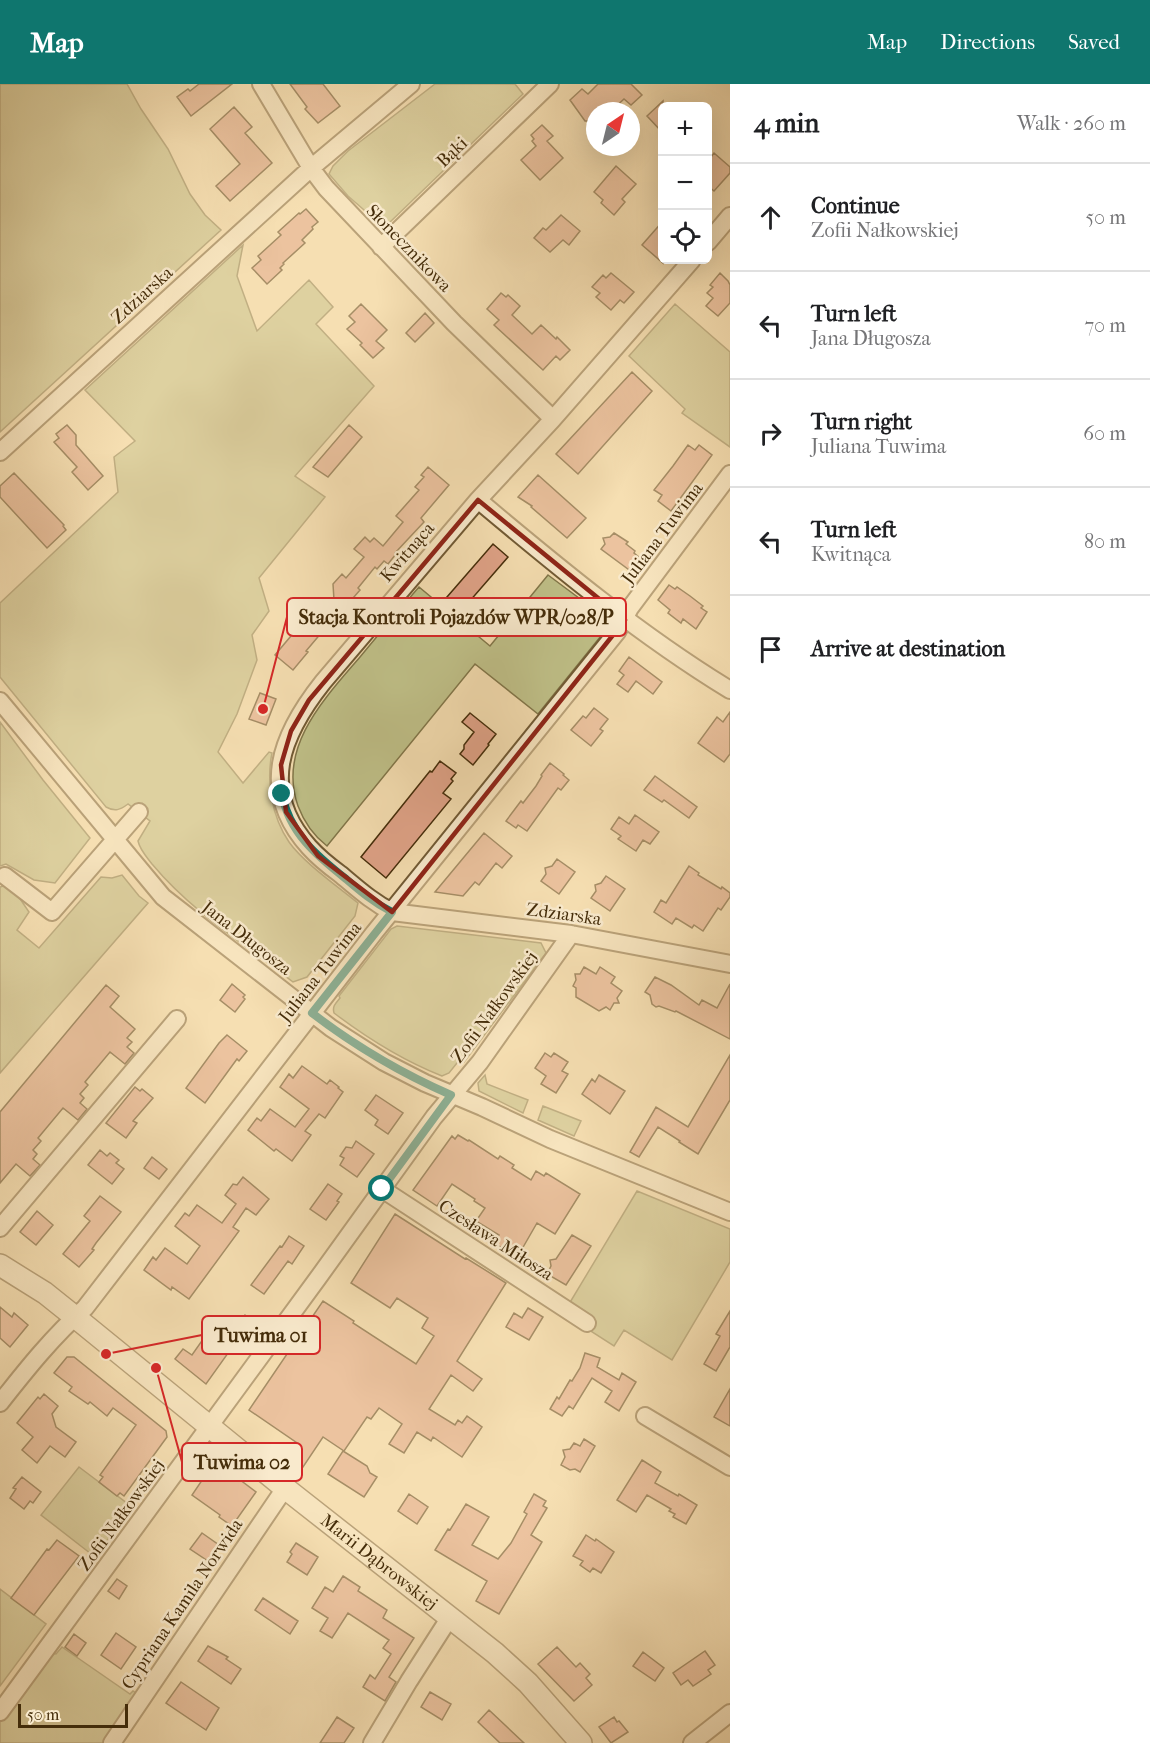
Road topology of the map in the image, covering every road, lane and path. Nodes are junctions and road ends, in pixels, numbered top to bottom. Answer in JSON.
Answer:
{"nodes":[{"id":1,"x":261,"y":84,"type":"edge"},
{"id":2,"x":411,"y":84,"type":"edge"},
{"id":3,"x":550,"y":84,"type":"edge"},
{"id":4,"x":310,"y":168,"type":"junction"},
{"id":5,"x":730,"y":216,"type":"edge"},
{"id":6,"x":712,"y":237,"type":"edge"},
{"id":7,"x":381,"y":247,"type":"junction"},
{"id":8,"x":689,"y":264,"type":"edge"},
{"id":9,"x":553,"y":419,"type":"junction"},
{"id":10,"x":0,"y":452,"type":"edge"},
{"id":11,"x":730,"y":474,"type":"edge"},
{"id":12,"x":478,"y":500,"type":"junction"},
{"id":13,"x":625,"y":620,"type":"junction"},
{"id":14,"x":730,"y":690,"type":"edge"},
{"id":15,"x":0,"y":701,"type":"edge"},
{"id":16,"x":139,"y":812,"type":"dead end"},
{"id":17,"x":116,"y":839,"type":"junction"},
{"id":18,"x":5,"y":876,"type":"dead end"},
{"id":19,"x":392,"y":912,"type":"junction"},
{"id":20,"x":571,"y":934,"type":"junction"},
{"id":21,"x":730,"y":962,"type":"edge"},
{"id":22,"x":312,"y":1013,"type":"junction"},
{"id":23,"x":177,"y":1019,"type":"dead end"},
{"id":24,"x":451,"y":1095,"type":"junction"},
{"id":25,"x":382,"y":1189,"type":"junction"},
{"id":26,"x":730,"y":1212,"type":"edge"},
{"id":27,"x":0,"y":1228,"type":"edge"},
{"id":28,"x":0,"y":1265,"type":"edge"},
{"id":29,"x":75,"y":1317,"type":"junction"},
{"id":30,"x":587,"y":1323,"type":"dead end"},
{"id":31,"x":0,"y":1403,"type":"edge"},
{"id":32,"x":645,"y":1416,"type":"dead end"},
{"id":33,"x":209,"y":1426,"type":"junction"},
{"id":34,"x":730,"y":1467,"type":"edge"},
{"id":35,"x":285,"y":1488,"type":"junction"},
{"id":36,"x":450,"y":1617,"type":"junction"},
{"id":37,"x":0,"y":1713,"type":"edge"},
{"id":38,"x":730,"y":1713,"type":"edge"},
{"id":39,"x":112,"y":1743,"type":"edge"},
{"id":40,"x":372,"y":1743,"type":"edge"},
{"id":41,"x":581,"y":1743,"type":"edge"},
{"id":42,"x":692,"y":1743,"type":"edge"}],
"edges":[{"from":1,"to":4,"type":"street","name":"Słonecznikowa"},
{"from":2,"to":4,"type":"street"},
{"from":3,"to":7,"type":"street","name":"Bąki"},
{"from":4,"to":7,"type":"street","name":"Słonecznikowa"},
{"from":4,"to":10,"type":"street","name":"Zdziarska"},
{"from":5,"to":6,"type":"street"},
{"from":7,"to":9,"type":"street","name":"Słonecznikowa"},
{"from":8,"to":9,"type":"street","name":"Kwitnąca"},
{"from":9,"to":12,"type":"street","name":"Kwitnąca"},
{"from":11,"to":13,"type":"street","name":"Juliana Tuwima"},
{"from":12,"to":13,"type":"street"},
{"from":12,"to":19,"type":"street","name":"Kwitnąca"},
{"from":13,"to":14,"type":"street"},
{"from":13,"to":19,"type":"street","name":"Juliana Tuwima"},
{"from":15,"to":17,"type":"street","name":"Jana Długosza"},
{"from":16,"to":17,"type":"street"},
{"from":17,"to":18,"type":"street"},
{"from":17,"to":22,"type":"street","name":"Jana Długosza"},
{"from":19,"to":20,"type":"street","name":"Zdziarska"},
{"from":19,"to":22,"type":"street","name":"Juliana Tuwima"},
{"from":20,"to":21,"type":"street","name":"Zdziarska"},
{"from":20,"to":24,"type":"street","name":"Zofii Nałkowskiej"},
{"from":22,"to":24,"type":"street","name":"Jana Długosza"},
{"from":22,"to":29,"type":"street","name":"Juliana Tuwima"},
{"from":23,"to":27,"type":"street"},
{"from":24,"to":25,"type":"street","name":"Zofii Nałkowskiej"},
{"from":24,"to":26,"type":"street","name":"Jana Długosza"},
{"from":25,"to":30,"type":"street","name":"Czesława Miłosza"},
{"from":25,"to":33,"type":"street","name":"Zofii Nałkowskiej"},
{"from":28,"to":29,"type":"street","name":"Marii Dąbrowskiej"},
{"from":29,"to":31,"type":"street","name":"Juliana Tuwima"},
{"from":29,"to":33,"type":"street","name":"Marii Dąbrowskiej"},
{"from":32,"to":34,"type":"street"},
{"from":33,"to":35,"type":"street","name":"Marii Dąbrowskiej"},
{"from":33,"to":37,"type":"street","name":"Zofii Nałkowskiej"},
{"from":35,"to":36,"type":"street","name":"Marii Dąbrowskiej"},
{"from":35,"to":39,"type":"street","name":"Cypriana Kamila Norwida"},
{"from":36,"to":40,"type":"street"},
{"from":36,"to":41,"type":"street","name":"Marii Dąbrowskiej"},
{"from":38,"to":42,"type":"street"}]}
